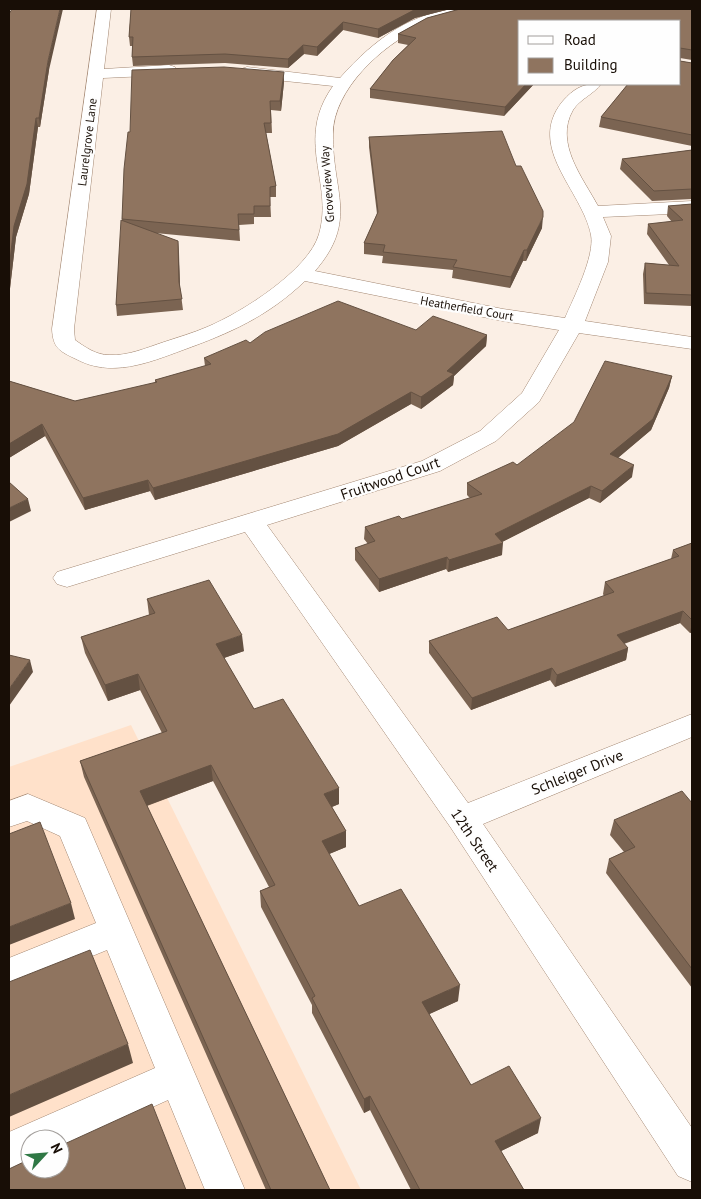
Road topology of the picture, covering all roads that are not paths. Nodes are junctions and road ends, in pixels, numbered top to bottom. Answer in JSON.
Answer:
{"nodes":[{"id":1,"x":104,"y":9,"type":"edge"},
{"id":2,"x":466,"y":9,"type":"edge"},
{"id":3,"x":185,"y":70,"type":"edge"},
{"id":4,"x":234,"y":70,"type":"edge"},
{"id":5,"x":96,"y":74,"type":"junction"},
{"id":6,"x":345,"y":82,"type":"junction"},
{"id":7,"x":592,"y":85,"type":"edge"},
{"id":8,"x":692,"y":207,"type":"edge"},
{"id":9,"x":592,"y":212,"type":"junction"},
{"id":10,"x":300,"y":274,"type":"junction"},
{"id":11,"x":70,"y":276,"type":"joint"},
{"id":12,"x":573,"y":325,"type":"junction"},
{"id":13,"x":692,"y":343,"type":"edge"},
{"id":14,"x":252,"y":523,"type":"junction"},
{"id":15,"x":67,"y":578,"type":"dead end"},
{"id":16,"x":692,"y":725,"type":"edge"},
{"id":17,"x":9,"y":814,"type":"edge"},
{"id":18,"x":462,"y":819,"type":"junction"},
{"id":19,"x":116,"y":931,"type":"junction"},
{"id":20,"x":9,"y":974,"type":"edge"},
{"id":21,"x":177,"y":1077,"type":"junction"},
{"id":22,"x":60,"y":1129,"type":"edge"},
{"id":23,"x":692,"y":1162,"type":"edge"},
{"id":24,"x":225,"y":1190,"type":"edge"}],
"edges":[{"from":1,"to":5,"type":"street","name":"Laurelgrove Lane"},
{"from":2,"to":6,"type":"street","name":"Groveview Way"},
{"from":3,"to":5,"type":"street"},
{"from":4,"to":6,"type":"street"},
{"from":5,"to":11,"type":"street","name":"Laurelgrove Lane"},
{"from":6,"to":10,"type":"street","name":"Groveview Way"},
{"from":7,"to":9,"type":"street","name":"Fruitwood Court"},
{"from":8,"to":9,"type":"street"},
{"from":9,"to":12,"type":"street","name":"Fruitwood Court"},
{"from":10,"to":11,"type":"street","name":"Groveview Way"},
{"from":10,"to":12,"type":"street","name":"Heatherfield Court"},
{"from":12,"to":13,"type":"street","name":"Heatherfield Court"},
{"from":12,"to":14,"type":"street","name":"Fruitwood Court"},
{"from":14,"to":15,"type":"street","name":"Fruitwood Court"},
{"from":14,"to":18,"type":"street","name":"12th Street"},
{"from":16,"to":18,"type":"street","name":"Schleiger Drive"},
{"from":17,"to":19,"type":"street"},
{"from":18,"to":23,"type":"street","name":"12th Street"},
{"from":19,"to":20,"type":"street"},
{"from":19,"to":21,"type":"street"},
{"from":21,"to":22,"type":"street"},
{"from":21,"to":24,"type":"street"}]}
